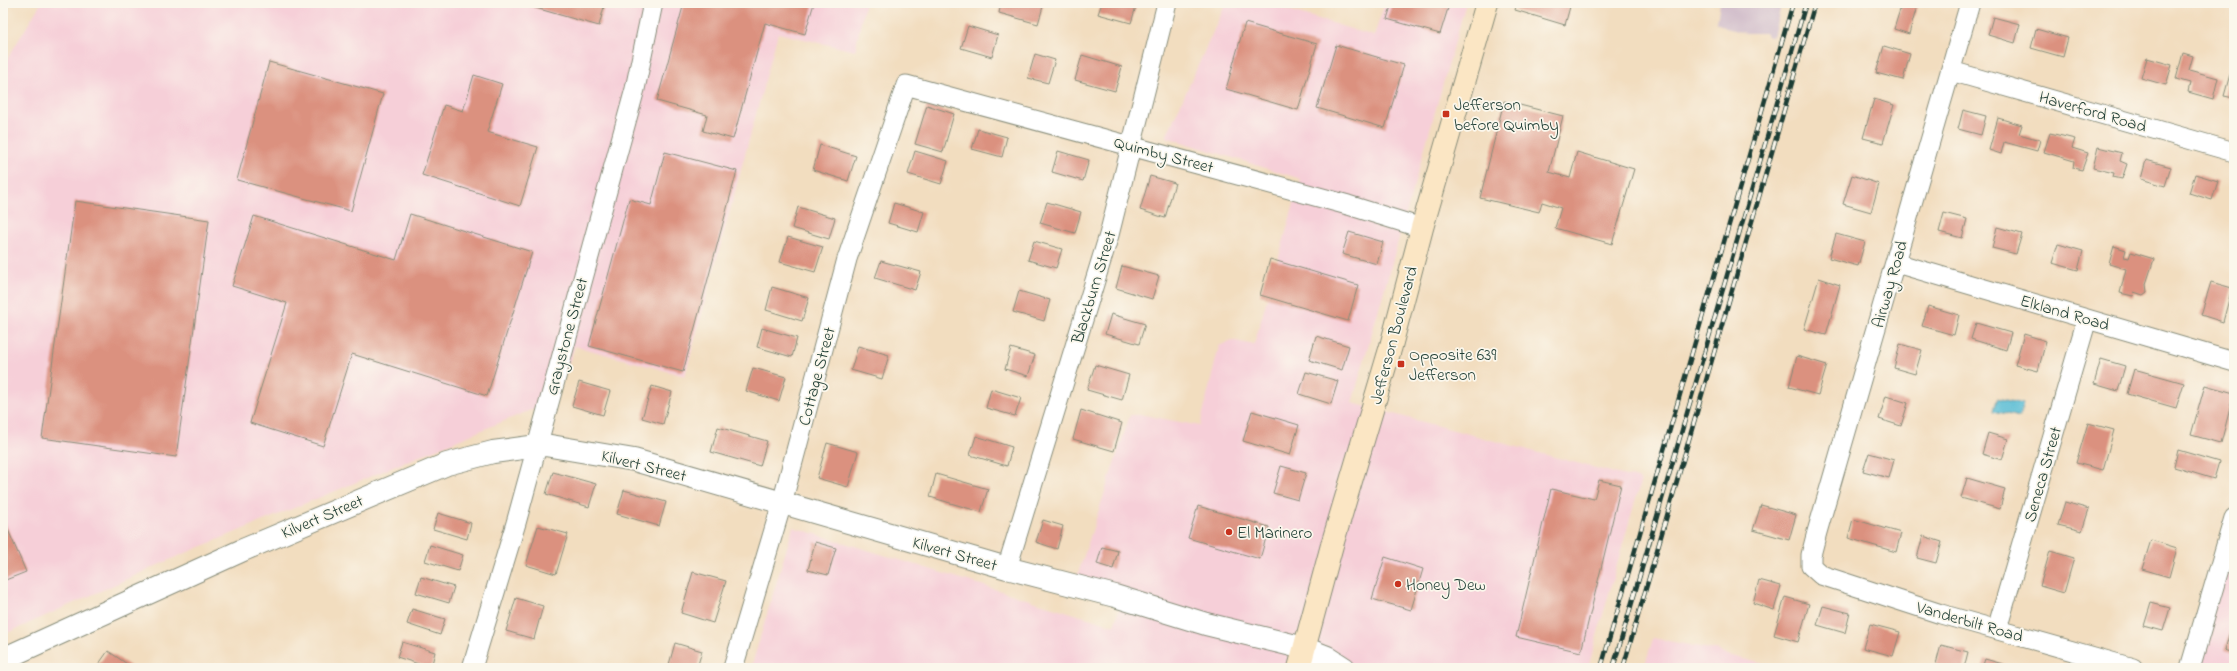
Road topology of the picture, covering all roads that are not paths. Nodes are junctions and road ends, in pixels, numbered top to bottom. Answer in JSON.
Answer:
{"nodes":[{"id":1,"x":653,"y":3,"type":"edge"},
{"id":2,"x":1168,"y":3,"type":"edge"},
{"id":3,"x":1488,"y":3,"type":"edge"},
{"id":4,"x":1970,"y":3,"type":"edge"},
{"id":5,"x":1951,"y":71,"type":"junction"},
{"id":6,"x":906,"y":85,"type":"joint"},
{"id":7,"x":1133,"y":145,"type":"junction"},
{"id":8,"x":2234,"y":152,"type":"edge"},
{"id":9,"x":1422,"y":228,"type":"junction"},
{"id":10,"x":1896,"y":263,"type":"junction"},
{"id":11,"x":2087,"y":319,"type":"junction"},
{"id":12,"x":2234,"y":362,"type":"edge"},
{"id":13,"x":536,"y":446,"type":"junction"},
{"id":14,"x":782,"y":504,"type":"junction"},
{"id":15,"x":2234,"y":518,"type":"edge"},
{"id":16,"x":1811,"y":566,"type":"joint"},
{"id":17,"x":1007,"y":568,"type":"junction"},
{"id":18,"x":1997,"y":629,"type":"junction"},
{"id":19,"x":1302,"y":658,"type":"edge"},
{"id":20,"x":3,"y":659,"type":"edge"},
{"id":21,"x":2082,"y":661,"type":"edge"},
{"id":22,"x":472,"y":668,"type":"edge"},
{"id":23,"x":733,"y":668,"type":"edge"},
{"id":24,"x":1344,"y":668,"type":"edge"},
{"id":25,"x":2133,"y":668,"type":"edge"},
{"id":26,"x":2190,"y":668,"type":"edge"}],
"edges":[{"from":1,"to":13,"type":"street","name":"Graystone Street"},
{"from":2,"to":7,"type":"street","name":"Blackburn Street"},
{"from":3,"to":9,"type":"main road","name":"Jefferson Boulevard"},
{"from":4,"to":5,"type":"street","name":"Airway Road"},
{"from":5,"to":8,"type":"street","name":"Haverford Road"},
{"from":5,"to":10,"type":"street","name":"Airway Road"},
{"from":6,"to":7,"type":"street","name":"Quimby Street"},
{"from":6,"to":14,"type":"street","name":"Cottage Street"},
{"from":7,"to":9,"type":"street","name":"Quimby Street"},
{"from":7,"to":17,"type":"street","name":"Blackburn Street"},
{"from":9,"to":19,"type":"main road","name":"Jefferson Boulevard"},
{"from":10,"to":11,"type":"street","name":"Elkland Road"},
{"from":10,"to":16,"type":"street","name":"Airway Road"},
{"from":11,"to":12,"type":"street","name":"Elkland Road"},
{"from":11,"to":18,"type":"street","name":"Seneca Street"},
{"from":13,"to":14,"type":"street","name":"Kilvert Street"},
{"from":13,"to":20,"type":"street","name":"Kilvert Street"},
{"from":13,"to":22,"type":"street","name":"Graystone Street"},
{"from":14,"to":17,"type":"street","name":"Kilvert Street"},
{"from":14,"to":23,"type":"street","name":"Cottage Street"},
{"from":15,"to":26,"type":"street"},
{"from":16,"to":18,"type":"street","name":"Vanderbilt Road"},
{"from":17,"to":19,"type":"street","name":"Kilvert Street"},
{"from":18,"to":21,"type":"street","name":"Vanderbilt Road"},
{"from":19,"to":24,"type":"street","name":"Kilvert Street"},
{"from":21,"to":25,"type":"street","name":"Vanderbilt Road"}]}
